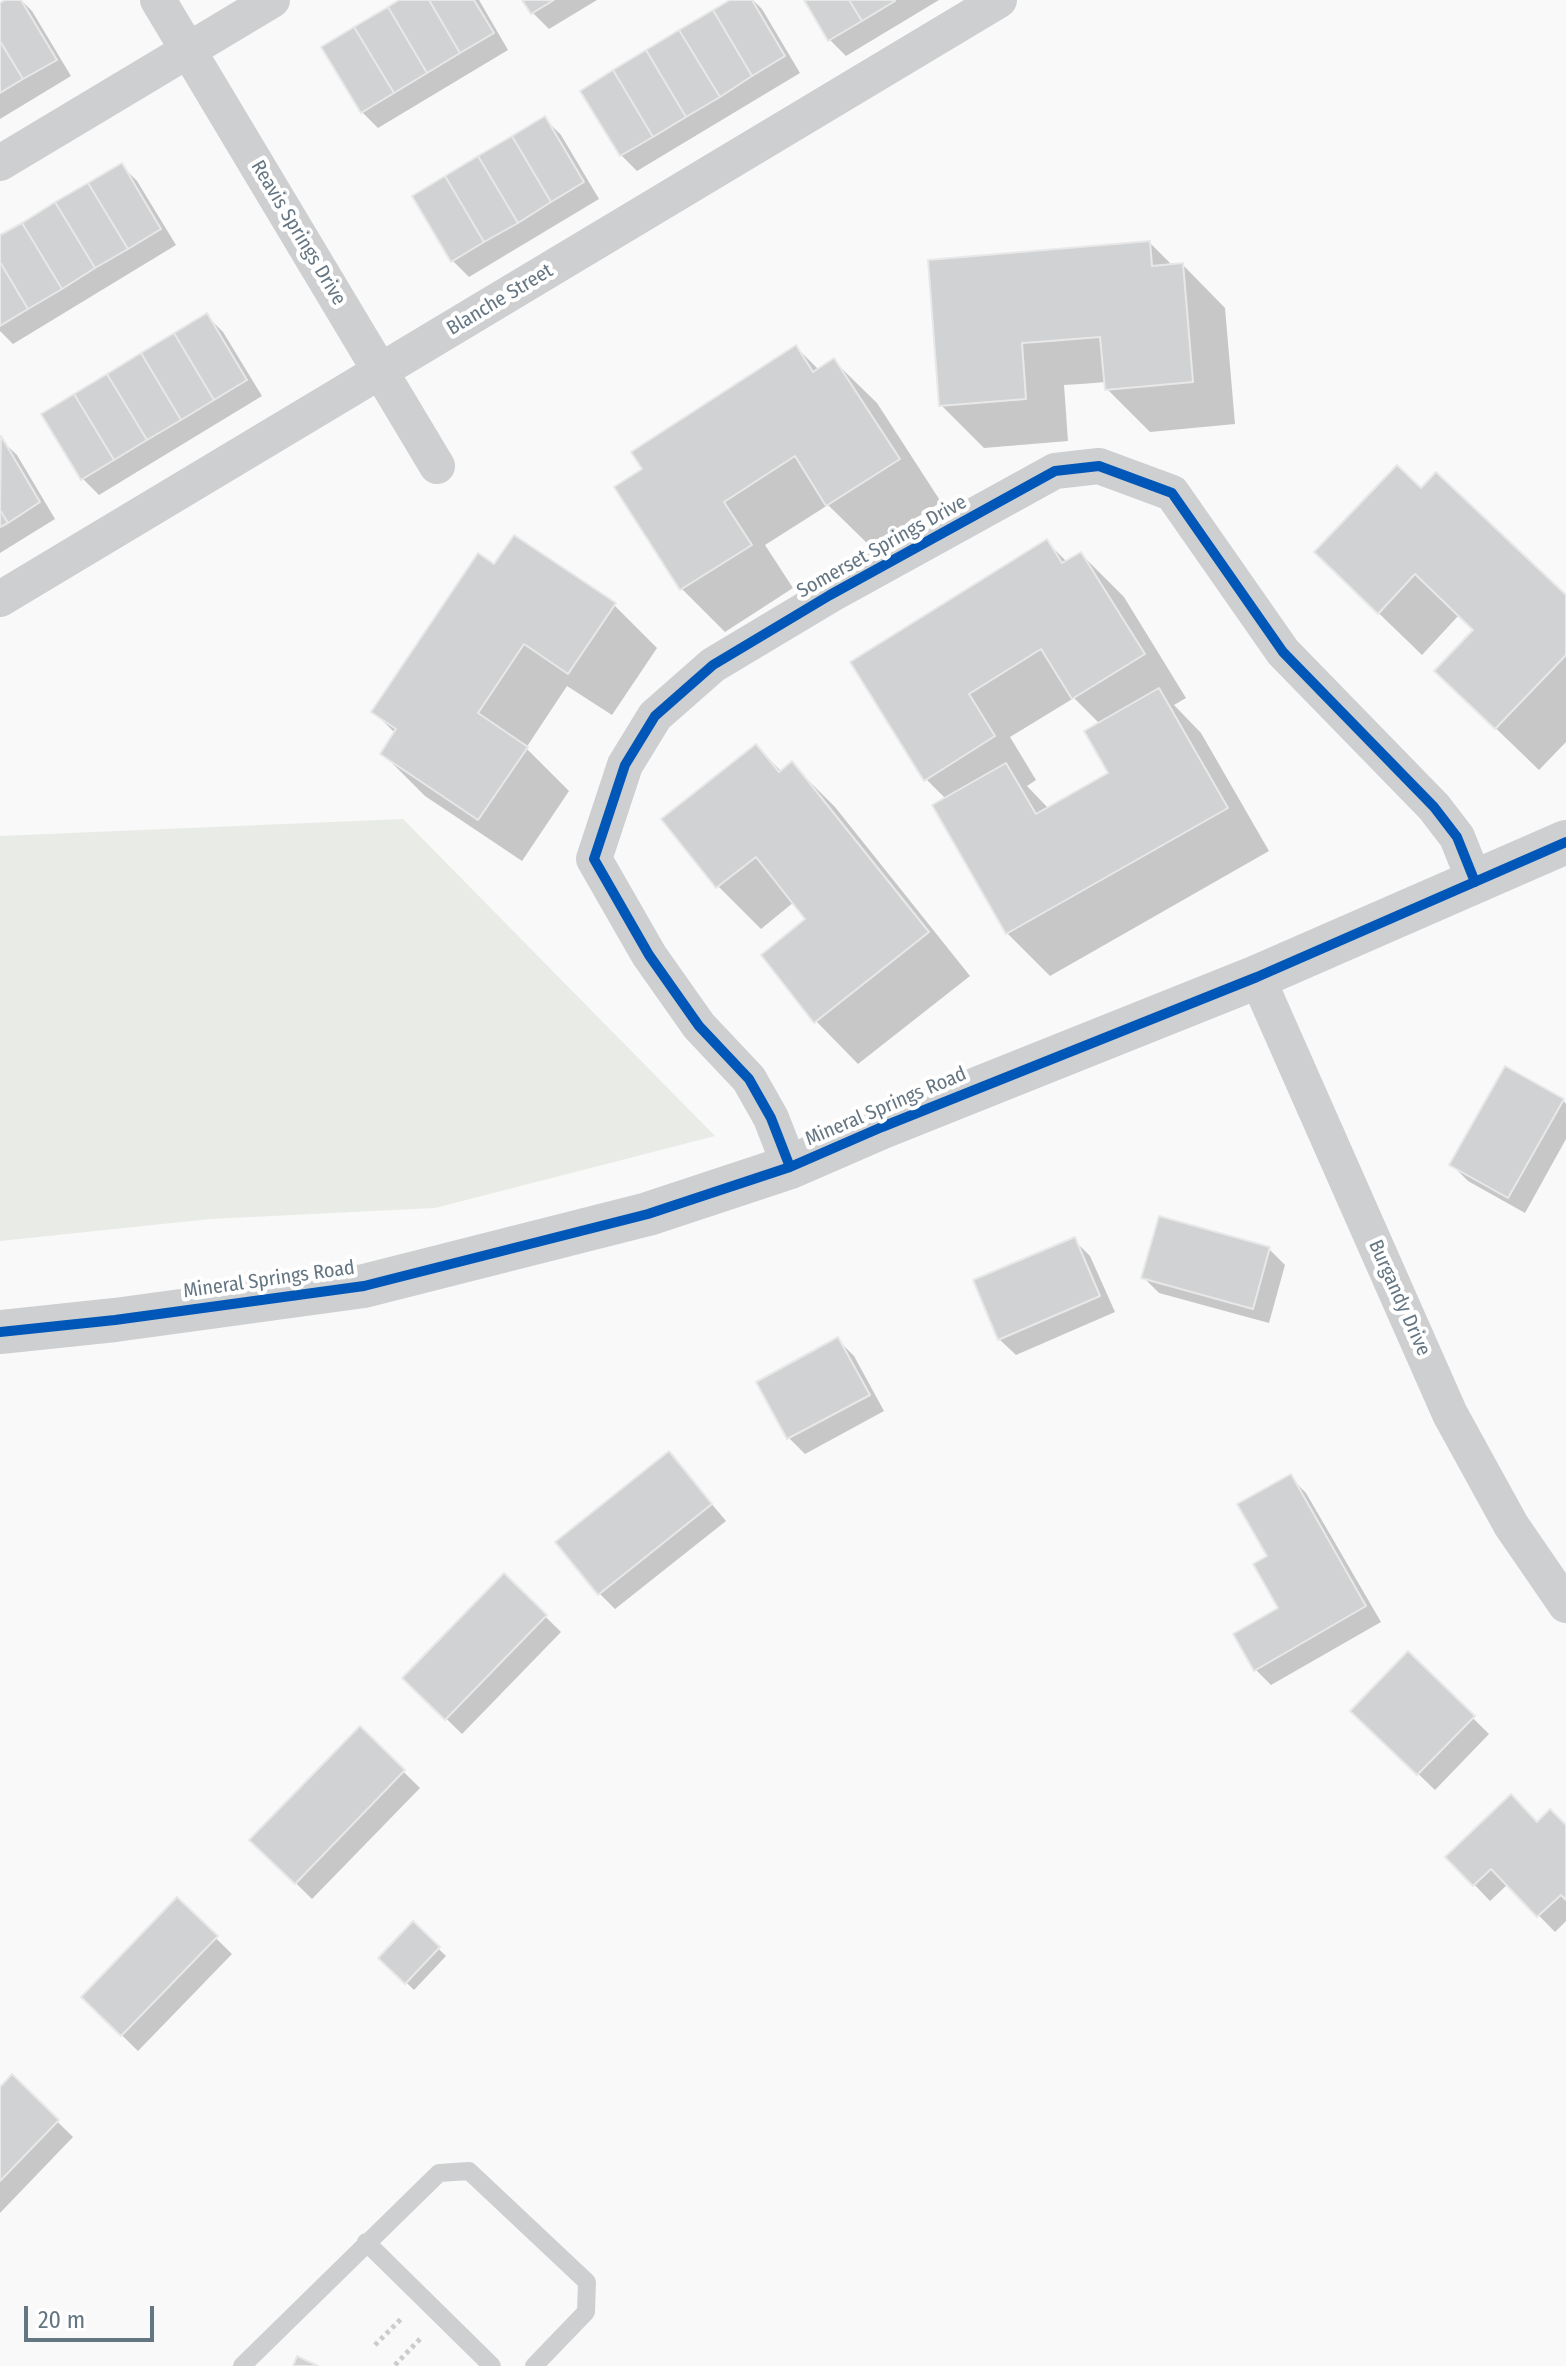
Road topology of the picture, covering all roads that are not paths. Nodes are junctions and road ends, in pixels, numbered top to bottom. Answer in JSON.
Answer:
{"nodes":[{"id":1,"x":158,"y":0,"type":"edge"},
{"id":2,"x":272,"y":0,"type":"edge"},
{"id":3,"x":999,"y":0,"type":"edge"},
{"id":4,"x":188,"y":50,"type":"junction"},
{"id":5,"x":0,"y":163,"type":"edge"},
{"id":6,"x":381,"y":372,"type":"junction"},
{"id":7,"x":437,"y":466,"type":"dead end"},
{"id":8,"x":0,"y":599,"type":"edge"},
{"id":9,"x":1566,"y":842,"type":"edge"},
{"id":10,"x":1475,"y":882,"type":"junction"},
{"id":11,"x":1257,"y":977,"type":"junction"},
{"id":12,"x":790,"y":1167,"type":"junction"},
{"id":13,"x":0,"y":1332,"type":"edge"},
{"id":14,"x":1566,"y":1605,"type":"edge"},
{"id":15,"x":366,"y":2242,"type":"junction"},
{"id":16,"x":242,"y":2366,"type":"edge"},
{"id":17,"x":492,"y":2366,"type":"edge"},
{"id":18,"x":534,"y":2366,"type":"edge"}],
"edges":[{"from":1,"to":4,"type":"street","name":"Reavis Springs Drive"},
{"from":2,"to":4,"type":"street"},
{"from":3,"to":6,"type":"street","name":"Blanche Street"},
{"from":4,"to":5,"type":"street"},
{"from":4,"to":6,"type":"street","name":"Reavis Springs Drive"},
{"from":6,"to":7,"type":"street","name":"Reavis Springs Drive"},
{"from":6,"to":8,"type":"street","name":"Blanche Street"},
{"from":9,"to":10,"type":"street","name":"Mineral Springs Road"},
{"from":10,"to":11,"type":"street","name":"Mineral Springs Road"},
{"from":10,"to":12,"type":"street","name":"Somerset Springs Drive"},
{"from":11,"to":12,"type":"street","name":"Mineral Springs Road"},
{"from":11,"to":14,"type":"street","name":"Burgandy Drive"},
{"from":12,"to":13,"type":"street","name":"Mineral Springs Road"},
{"from":15,"to":16,"type":"lane"},
{"from":15,"to":17,"type":"lane"},
{"from":15,"to":18,"type":"lane"}]}
